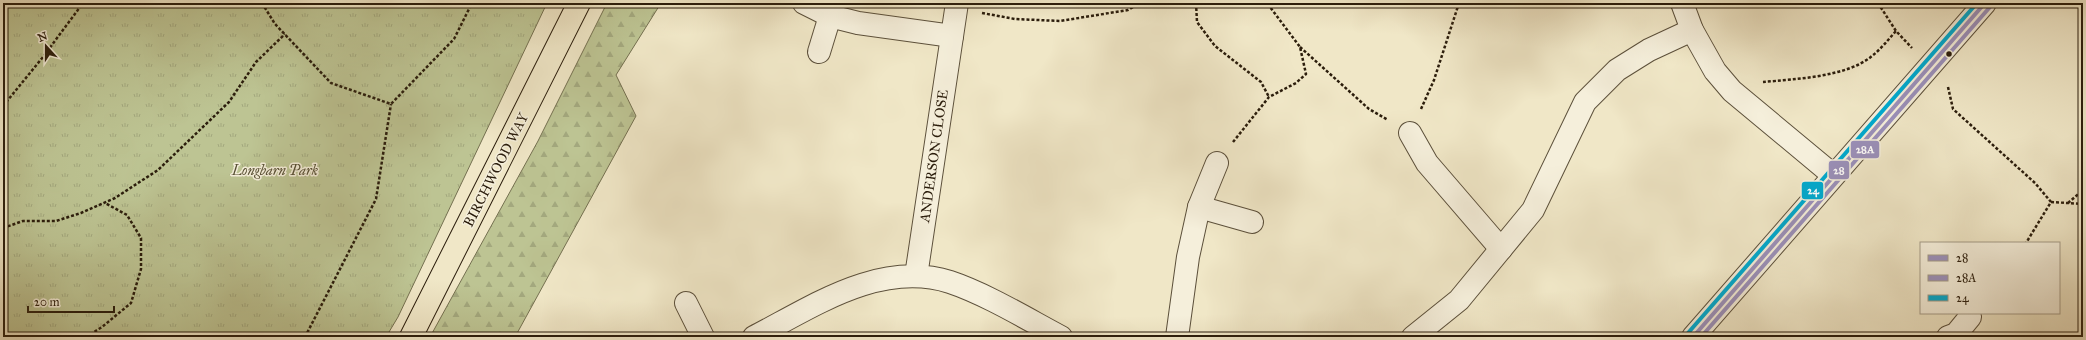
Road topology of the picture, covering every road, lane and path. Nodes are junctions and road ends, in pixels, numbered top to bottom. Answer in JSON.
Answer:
{"nodes":[{"id":1,"x":84,"y":3,"type":"edge"},
{"id":2,"x":262,"y":3,"type":"edge"},
{"id":3,"x":472,"y":3,"type":"edge"},
{"id":4,"x":579,"y":3,"type":"edge"},
{"id":5,"x":804,"y":3,"type":"edge"},
{"id":6,"x":1140,"y":3,"type":"edge"},
{"id":7,"x":1196,"y":3,"type":"edge"},
{"id":8,"x":1267,"y":3,"type":"edge"},
{"id":9,"x":1682,"y":3,"type":"edge"},
{"id":10,"x":1878,"y":3,"type":"edge"},
{"id":11,"x":1985,"y":3,"type":"edge"},
{"id":12,"x":1460,"y":4,"type":"edge"},
{"id":13,"x":957,"y":6,"type":"edge"},
{"id":14,"x":830,"y":16,"type":"junction"},
{"id":15,"x":1692,"y":30,"type":"junction"},
{"id":16,"x":1896,"y":31,"type":"junction"},
{"id":17,"x":285,"y":34,"type":"junction"},
{"id":18,"x":952,"y":36,"type":"junction"},
{"id":19,"x":1300,"y":47,"type":"junction"},
{"id":20,"x":819,"y":52,"type":"dead end"},
{"id":21,"x":1917,"y":53,"type":"dead end"},
{"id":22,"x":1946,"y":80,"type":"dead end"},
{"id":23,"x":1732,"y":91,"type":"junction"},
{"id":24,"x":1269,"y":97,"type":"junction"},
{"id":25,"x":391,"y":104,"type":"junction"},
{"id":26,"x":3,"y":106,"type":"edge"},
{"id":27,"x":1410,"y":133,"type":"junction"},
{"id":28,"x":1217,"y":163,"type":"joint"},
{"id":29,"x":1833,"y":175,"type":"junction"},
{"id":30,"x":2083,"y":190,"type":"edge"},
{"id":31,"x":105,"y":202,"type":"junction"},
{"id":32,"x":2051,"y":202,"type":"junction"},
{"id":33,"x":2067,"y":203,"type":"junction"},
{"id":34,"x":2083,"y":204,"type":"edge"},
{"id":35,"x":1200,"y":207,"type":"junction"},
{"id":36,"x":1252,"y":222,"type":"dead end"},
{"id":37,"x":3,"y":228,"type":"edge"},
{"id":38,"x":2027,"y":242,"type":"edge"},
{"id":39,"x":1502,"y":249,"type":"junction"},
{"id":40,"x":916,"y":276,"type":"junction"},
{"id":41,"x":686,"y":303,"type":"dead end"},
{"id":42,"x":1970,"y":317,"type":"dead end"},
{"id":43,"x":782,"y":331,"type":"edge"},
{"id":44,"x":1954,"y":336,"type":"edge"},
{"id":45,"x":86,"y":337,"type":"edge"},
{"id":46,"x":305,"y":337,"type":"edge"},
{"id":47,"x":411,"y":337,"type":"edge"},
{"id":48,"x":703,"y":337,"type":"edge"},
{"id":49,"x":754,"y":337,"type":"edge"},
{"id":50,"x":1061,"y":337,"type":"edge"},
{"id":51,"x":1176,"y":337,"type":"edge"},
{"id":52,"x":1413,"y":337,"type":"edge"},
{"id":53,"x":1693,"y":337,"type":"edge"}],
"edges":[{"from":1,"to":26,"type":"path"},
{"from":2,"to":17,"type":"path"},
{"from":3,"to":25,"type":"path"},
{"from":4,"to":47,"type":"main road","name":"BIRCHWOOD WAY"},
{"from":5,"to":14,"type":"street"},
{"from":6,"to":13,"type":"path"},
{"from":7,"to":24,"type":"path"},
{"from":8,"to":19,"type":"path"},
{"from":9,"to":15,"type":"street"},
{"from":10,"to":16,"type":"path"},
{"from":11,"to":29,"type":"street"},
{"from":12,"to":27,"type":"path"},
{"from":13,"to":18,"type":"street","name":"ANDERSON CLOSE"},
{"from":14,"to":18,"type":"street"},
{"from":14,"to":20,"type":"street"},
{"from":15,"to":23,"type":"street"},
{"from":15,"to":39,"type":"street"},
{"from":16,"to":21,"type":"path"},
{"from":16,"to":23,"type":"path"},
{"from":17,"to":25,"type":"path"},
{"from":17,"to":31,"type":"path"},
{"from":18,"to":40,"type":"street","name":"ANDERSON CLOSE"},
{"from":19,"to":24,"type":"path"},
{"from":19,"to":27,"type":"path"},
{"from":22,"to":32,"type":"path"},
{"from":23,"to":29,"type":"street"},
{"from":24,"to":28,"type":"path"},
{"from":25,"to":46,"type":"path"},
{"from":27,"to":39,"type":"street"},
{"from":28,"to":35,"type":"street"},
{"from":29,"to":53,"type":"street"},
{"from":30,"to":33,"type":"path"},
{"from":31,"to":37,"type":"path"},
{"from":31,"to":45,"type":"path"},
{"from":32,"to":33,"type":"path"},
{"from":32,"to":38,"type":"path"},
{"from":33,"to":34,"type":"path"},
{"from":35,"to":36,"type":"street"},
{"from":35,"to":51,"type":"street"},
{"from":39,"to":52,"type":"street"},
{"from":40,"to":43,"type":"street"},
{"from":40,"to":50,"type":"street"},
{"from":41,"to":48,"type":"street"},
{"from":42,"to":44,"type":"street"},
{"from":43,"to":49,"type":"street"}]}
